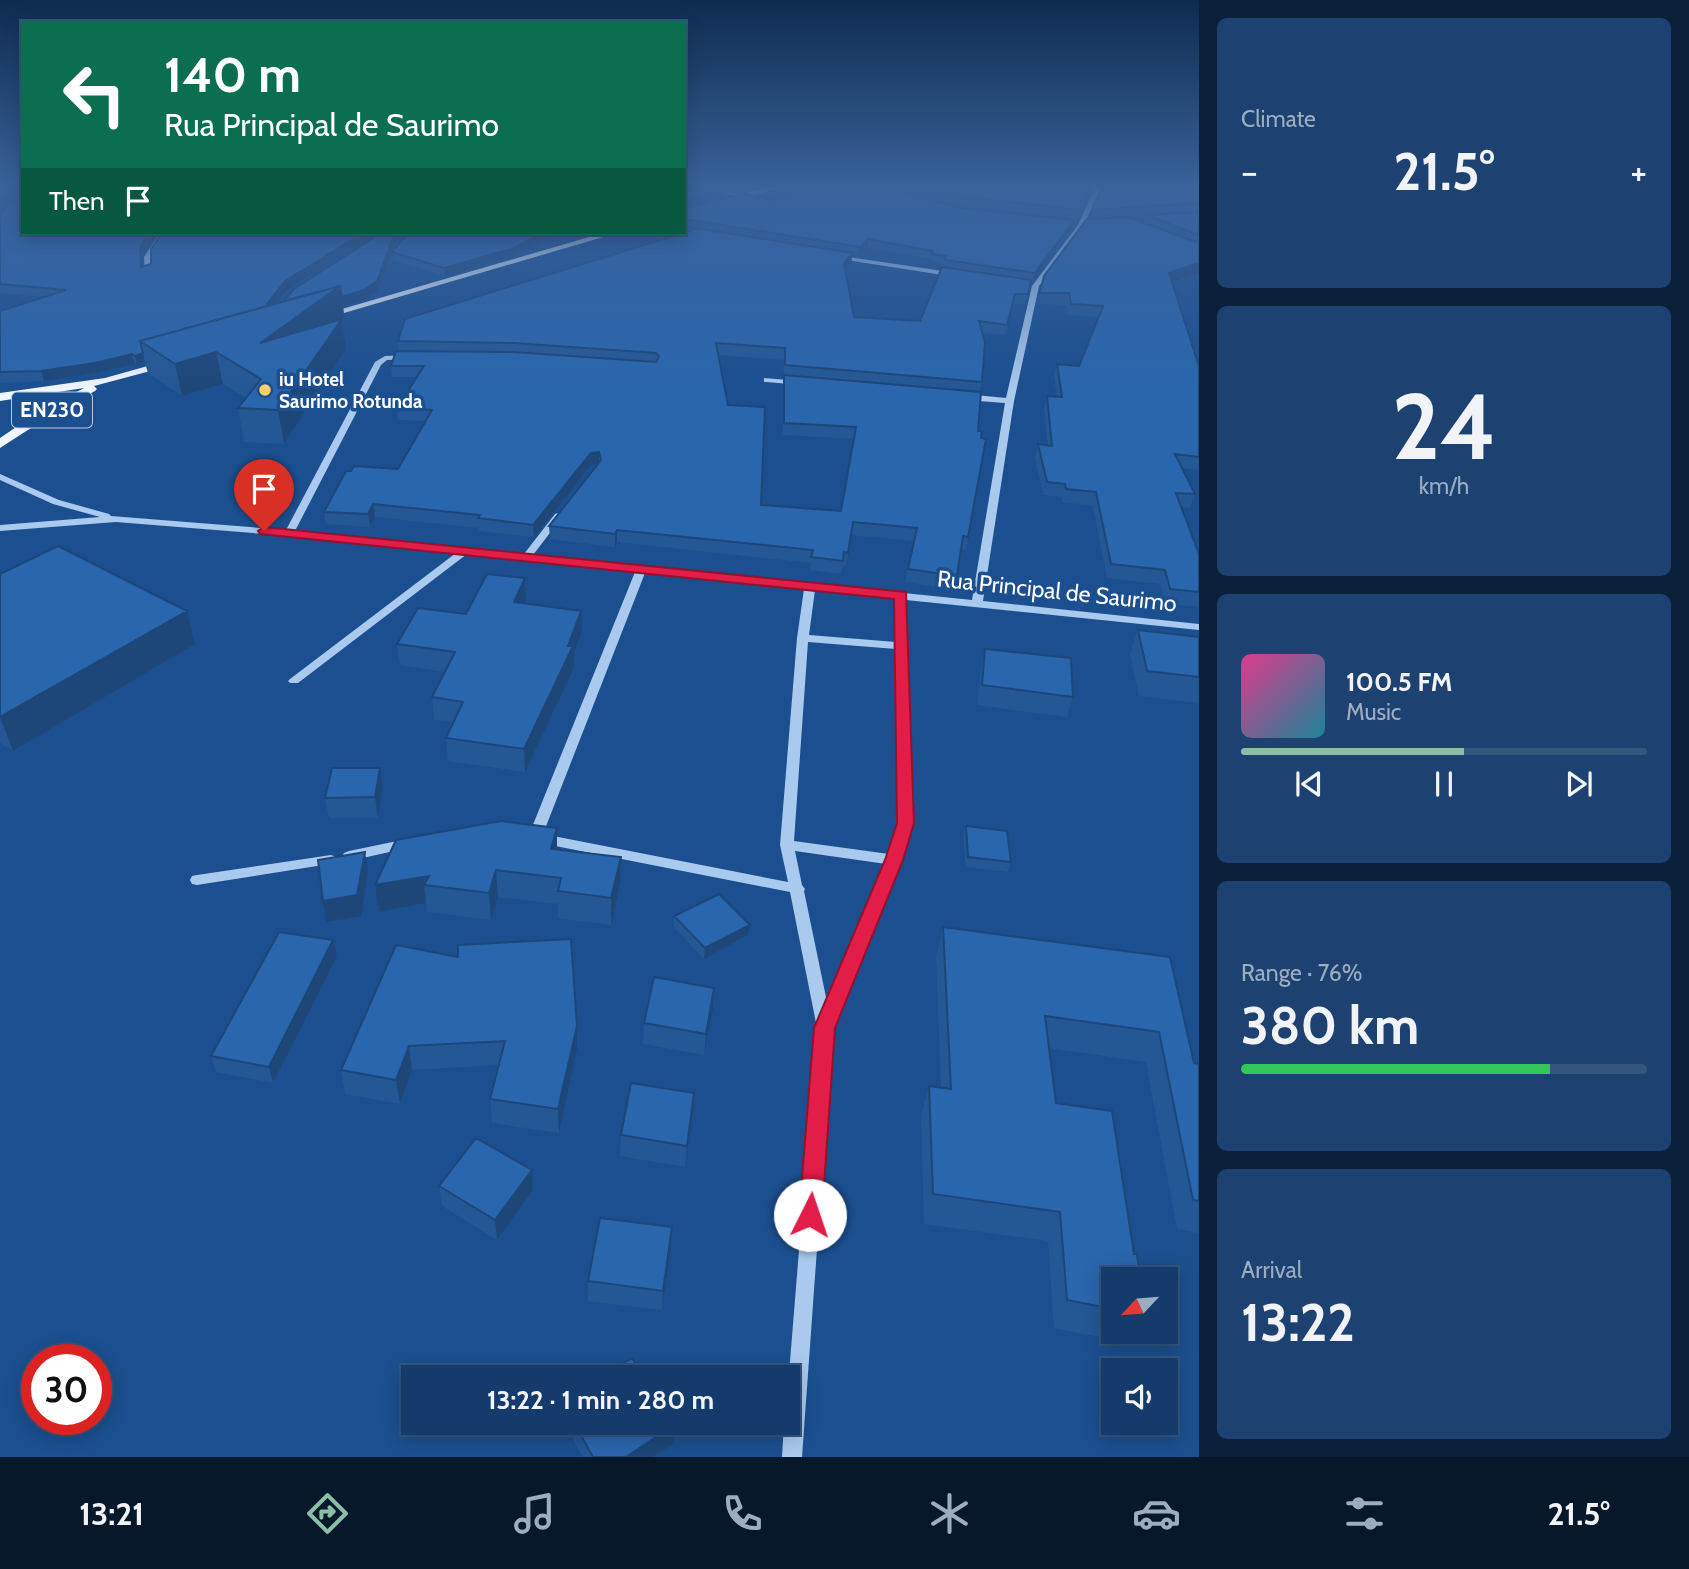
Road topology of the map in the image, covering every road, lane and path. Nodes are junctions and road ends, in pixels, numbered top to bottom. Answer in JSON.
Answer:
{"nodes":[{"id":1,"x":150,"y":253,"type":"edge"},
{"id":2,"x":543,"y":253,"type":"edge"},
{"id":3,"x":1060,"y":253,"type":"edge"},
{"id":4,"x":829,"y":256,"type":"edge"},
{"id":5,"x":147,"y":273,"type":"edge"},
{"id":6,"x":967,"y":276,"type":"edge"},
{"id":7,"x":1022,"y":284,"type":"edge"},
{"id":8,"x":1036,"y":286,"type":"junction"},
{"id":9,"x":310,"y":320,"type":"edge"},
{"id":10,"x":420,"y":357,"type":"edge"},
{"id":11,"x":179,"y":360,"type":"edge"},
{"id":12,"x":767,"y":380,"type":"dead end"},
{"id":13,"x":106,"y":381,"type":"junction"},
{"id":14,"x":807,"y":383,"type":"edge"},
{"id":15,"x":956,"y":396,"type":"edge"},
{"id":16,"x":0,"y":397,"type":"edge"},
{"id":17,"x":1010,"y":401,"type":"junction"},
{"id":18,"x":0,"y":444,"type":"edge"},
{"id":19,"x":0,"y":477,"type":"edge"},
{"id":20,"x":563,"y":510,"type":"edge"},
{"id":21,"x":116,"y":519,"type":"junction"},
{"id":22,"x":0,"y":528,"type":"edge"},
{"id":23,"x":289,"y":533,"type":"junction"},
{"id":24,"x":465,"y":551,"type":"junction"},
{"id":25,"x":526,"y":558,"type":"junction"},
{"id":26,"x":641,"y":569,"type":"junction"},
{"id":27,"x":810,"y":586,"type":"junction"},
{"id":28,"x":901,"y":595,"type":"junction"},
{"id":29,"x":977,"y":603,"type":"junction"},
{"id":30,"x":1199,"y":627,"type":"edge"},
{"id":31,"x":803,"y":638,"type":"junction"},
{"id":32,"x":901,"y":646,"type":"junction"},
{"id":33,"x":294,"y":681,"type":"dead end"},
{"id":34,"x":421,"y":840,"type":"edge"},
{"id":35,"x":787,"y":845,"type":"junction"},
{"id":36,"x":894,"y":860,"type":"junction"},
{"id":37,"x":197,"y":880,"type":"dead end"},
{"id":38,"x":798,"y":889,"type":"junction"},
{"id":39,"x":825,"y":1028,"type":"junction"},
{"id":40,"x":792,"y":1457,"type":"edge"}],
"edges":[{"from":1,"to":5,"type":"street"},
{"from":2,"to":9,"type":"main road"},
{"from":3,"to":8,"type":"street"},
{"from":4,"to":6,"type":"street"},
{"from":7,"to":8,"type":"street"},
{"from":8,"to":17,"type":"street"},
{"from":10,"to":23,"type":"street"},
{"from":11,"to":13,"type":"main road","number":"EN230"},
{"from":12,"to":14,"type":"street"},
{"from":13,"to":16,"type":"main road","number":"EN230"},
{"from":13,"to":18,"type":"main road","number":"EN230"},
{"from":15,"to":17,"type":"street"},
{"from":17,"to":29,"type":"street"},
{"from":19,"to":21,"type":"street"},
{"from":20,"to":25,"type":"street"},
{"from":21,"to":22,"type":"street"},
{"from":21,"to":23,"type":"street","name":"Rua Principal de Saurimo"},
{"from":23,"to":24,"type":"street","name":"Rua Principal de Saurimo"},
{"from":24,"to":25,"type":"street","name":"Rua Principal de Saurimo"},
{"from":24,"to":33,"type":"street"},
{"from":25,"to":26,"type":"street","name":"Rua Principal de Saurimo"},
{"from":26,"to":27,"type":"street","name":"Rua Principal de Saurimo"},
{"from":26,"to":38,"type":"street"},
{"from":27,"to":28,"type":"street","name":"Rua Principal de Saurimo"},
{"from":27,"to":31,"type":"street"},
{"from":28,"to":29,"type":"street","name":"Rua Principal de Saurimo"},
{"from":28,"to":32,"type":"street"},
{"from":29,"to":30,"type":"street","name":"Rua Principal de Saurimo"},
{"from":31,"to":32,"type":"street"},
{"from":31,"to":35,"type":"street"},
{"from":32,"to":36,"type":"street"},
{"from":34,"to":37,"type":"street"},
{"from":35,"to":36,"type":"street"},
{"from":35,"to":38,"type":"street"},
{"from":36,"to":39,"type":"street"},
{"from":38,"to":39,"type":"street"},
{"from":39,"to":40,"type":"street"}]}
